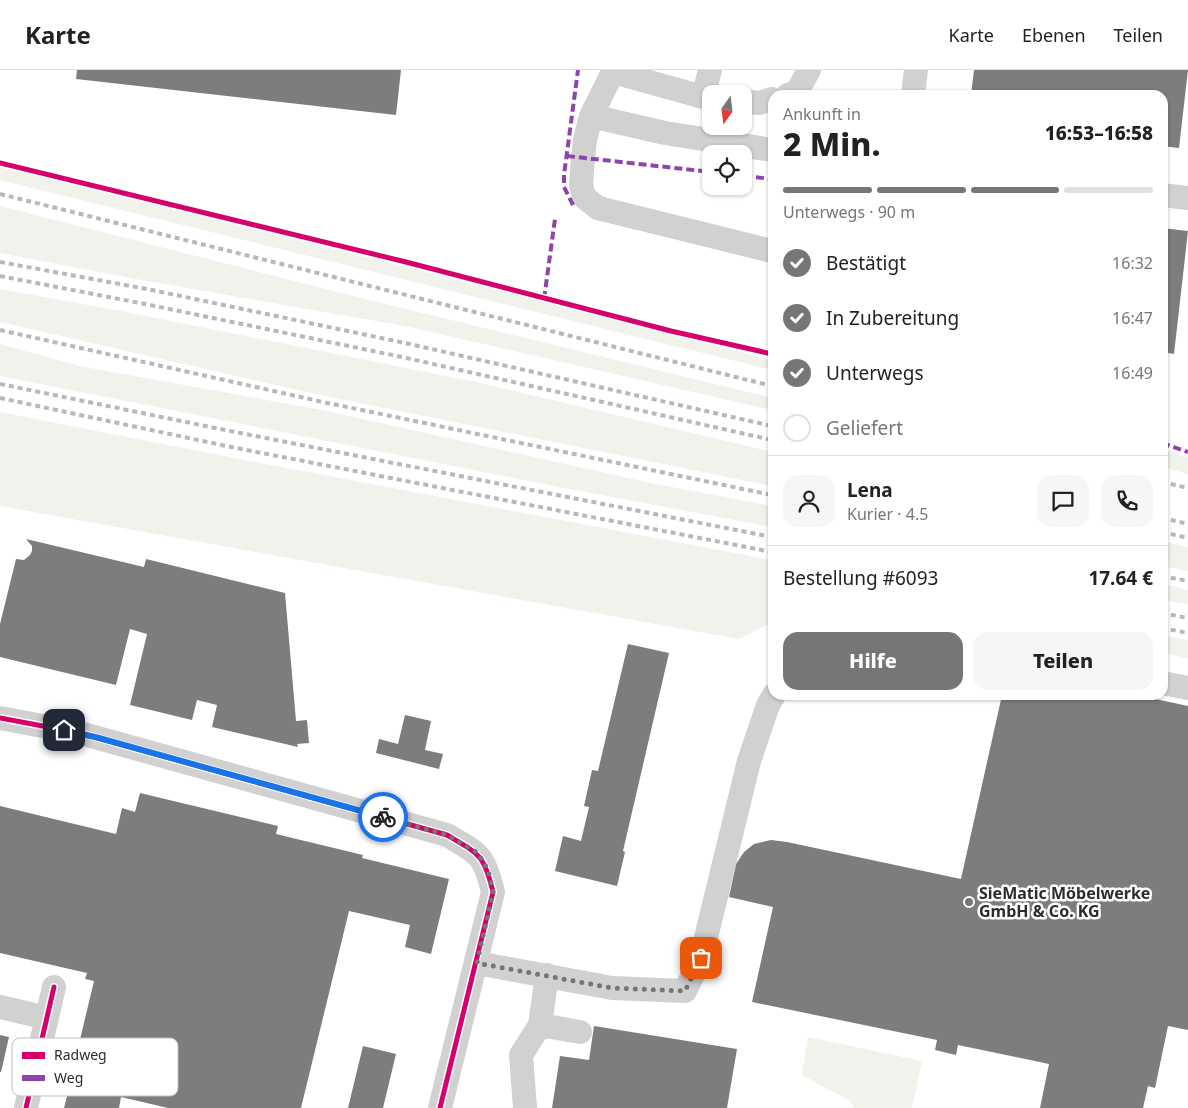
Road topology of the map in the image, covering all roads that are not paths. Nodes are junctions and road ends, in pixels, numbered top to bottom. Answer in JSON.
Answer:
{"nodes":[{"id":1,"x":710,"y":70,"type":"edge"},
{"id":2,"x":809,"y":70,"type":"edge"},
{"id":3,"x":916,"y":70,"type":"edge"},
{"id":4,"x":614,"y":71,"type":"edge"},
{"id":5,"x":708,"y":85,"type":"edge"},
{"id":6,"x":798,"y":90,"type":"edge"},
{"id":7,"x":914,"y":90,"type":"edge"},
{"id":8,"x":702,"y":97,"type":"edge"},
{"id":9,"x":768,"y":100,"type":"edge"},
{"id":10,"x":752,"y":102,"type":"edge"},
{"id":11,"x":592,"y":116,"type":"junction"},
{"id":12,"x":768,"y":149,"type":"edge"},
{"id":13,"x":1168,"y":196,"type":"edge"},
{"id":14,"x":1188,"y":198,"type":"edge"},
{"id":15,"x":768,"y":250,"type":"edge"},
{"id":16,"x":1168,"y":684,"type":"edge"},
{"id":17,"x":1188,"y":688,"type":"edge"},
{"id":18,"x":771,"y":700,"type":"edge"},
{"id":19,"x":0,"y":718,"type":"edge"},
{"id":20,"x":477,"y":963,"type":"junction"},
{"id":21,"x":547,"y":975,"type":"junction"},
{"id":22,"x":54,"y":987,"type":"dead end"},
{"id":23,"x":0,"y":1006,"type":"edge"},
{"id":24,"x":47,"y":1018,"type":"junction"},
{"id":25,"x":540,"y":1025,"type":"junction"},
{"id":26,"x":580,"y":1032,"type":"dead end"},
{"id":27,"x":42,"y":1038,"type":"edge"},
{"id":28,"x":440,"y":1108,"type":"edge"},
{"id":29,"x":525,"y":1108,"type":"edge"}],
"edges":[{"from":1,"to":5,"type":"street"},
{"from":2,"to":6,"type":"street"},
{"from":3,"to":7,"type":"street"},
{"from":4,"to":8,"type":"street"},
{"from":4,"to":11,"type":"street"},
{"from":9,"to":10,"type":"street"},
{"from":11,"to":12,"type":"street"},
{"from":11,"to":15,"type":"street"},
{"from":13,"to":14,"type":"street"},
{"from":16,"to":17,"type":"street"},
{"from":18,"to":21,"type":"street"},
{"from":19,"to":20,"type":"street"},
{"from":20,"to":21,"type":"street"},
{"from":20,"to":28,"type":"street"},
{"from":21,"to":25,"type":"street"},
{"from":22,"to":24,"type":"street"},
{"from":23,"to":24,"type":"street"},
{"from":24,"to":27,"type":"street"},
{"from":25,"to":26,"type":"street"},
{"from":25,"to":29,"type":"street"}]}
